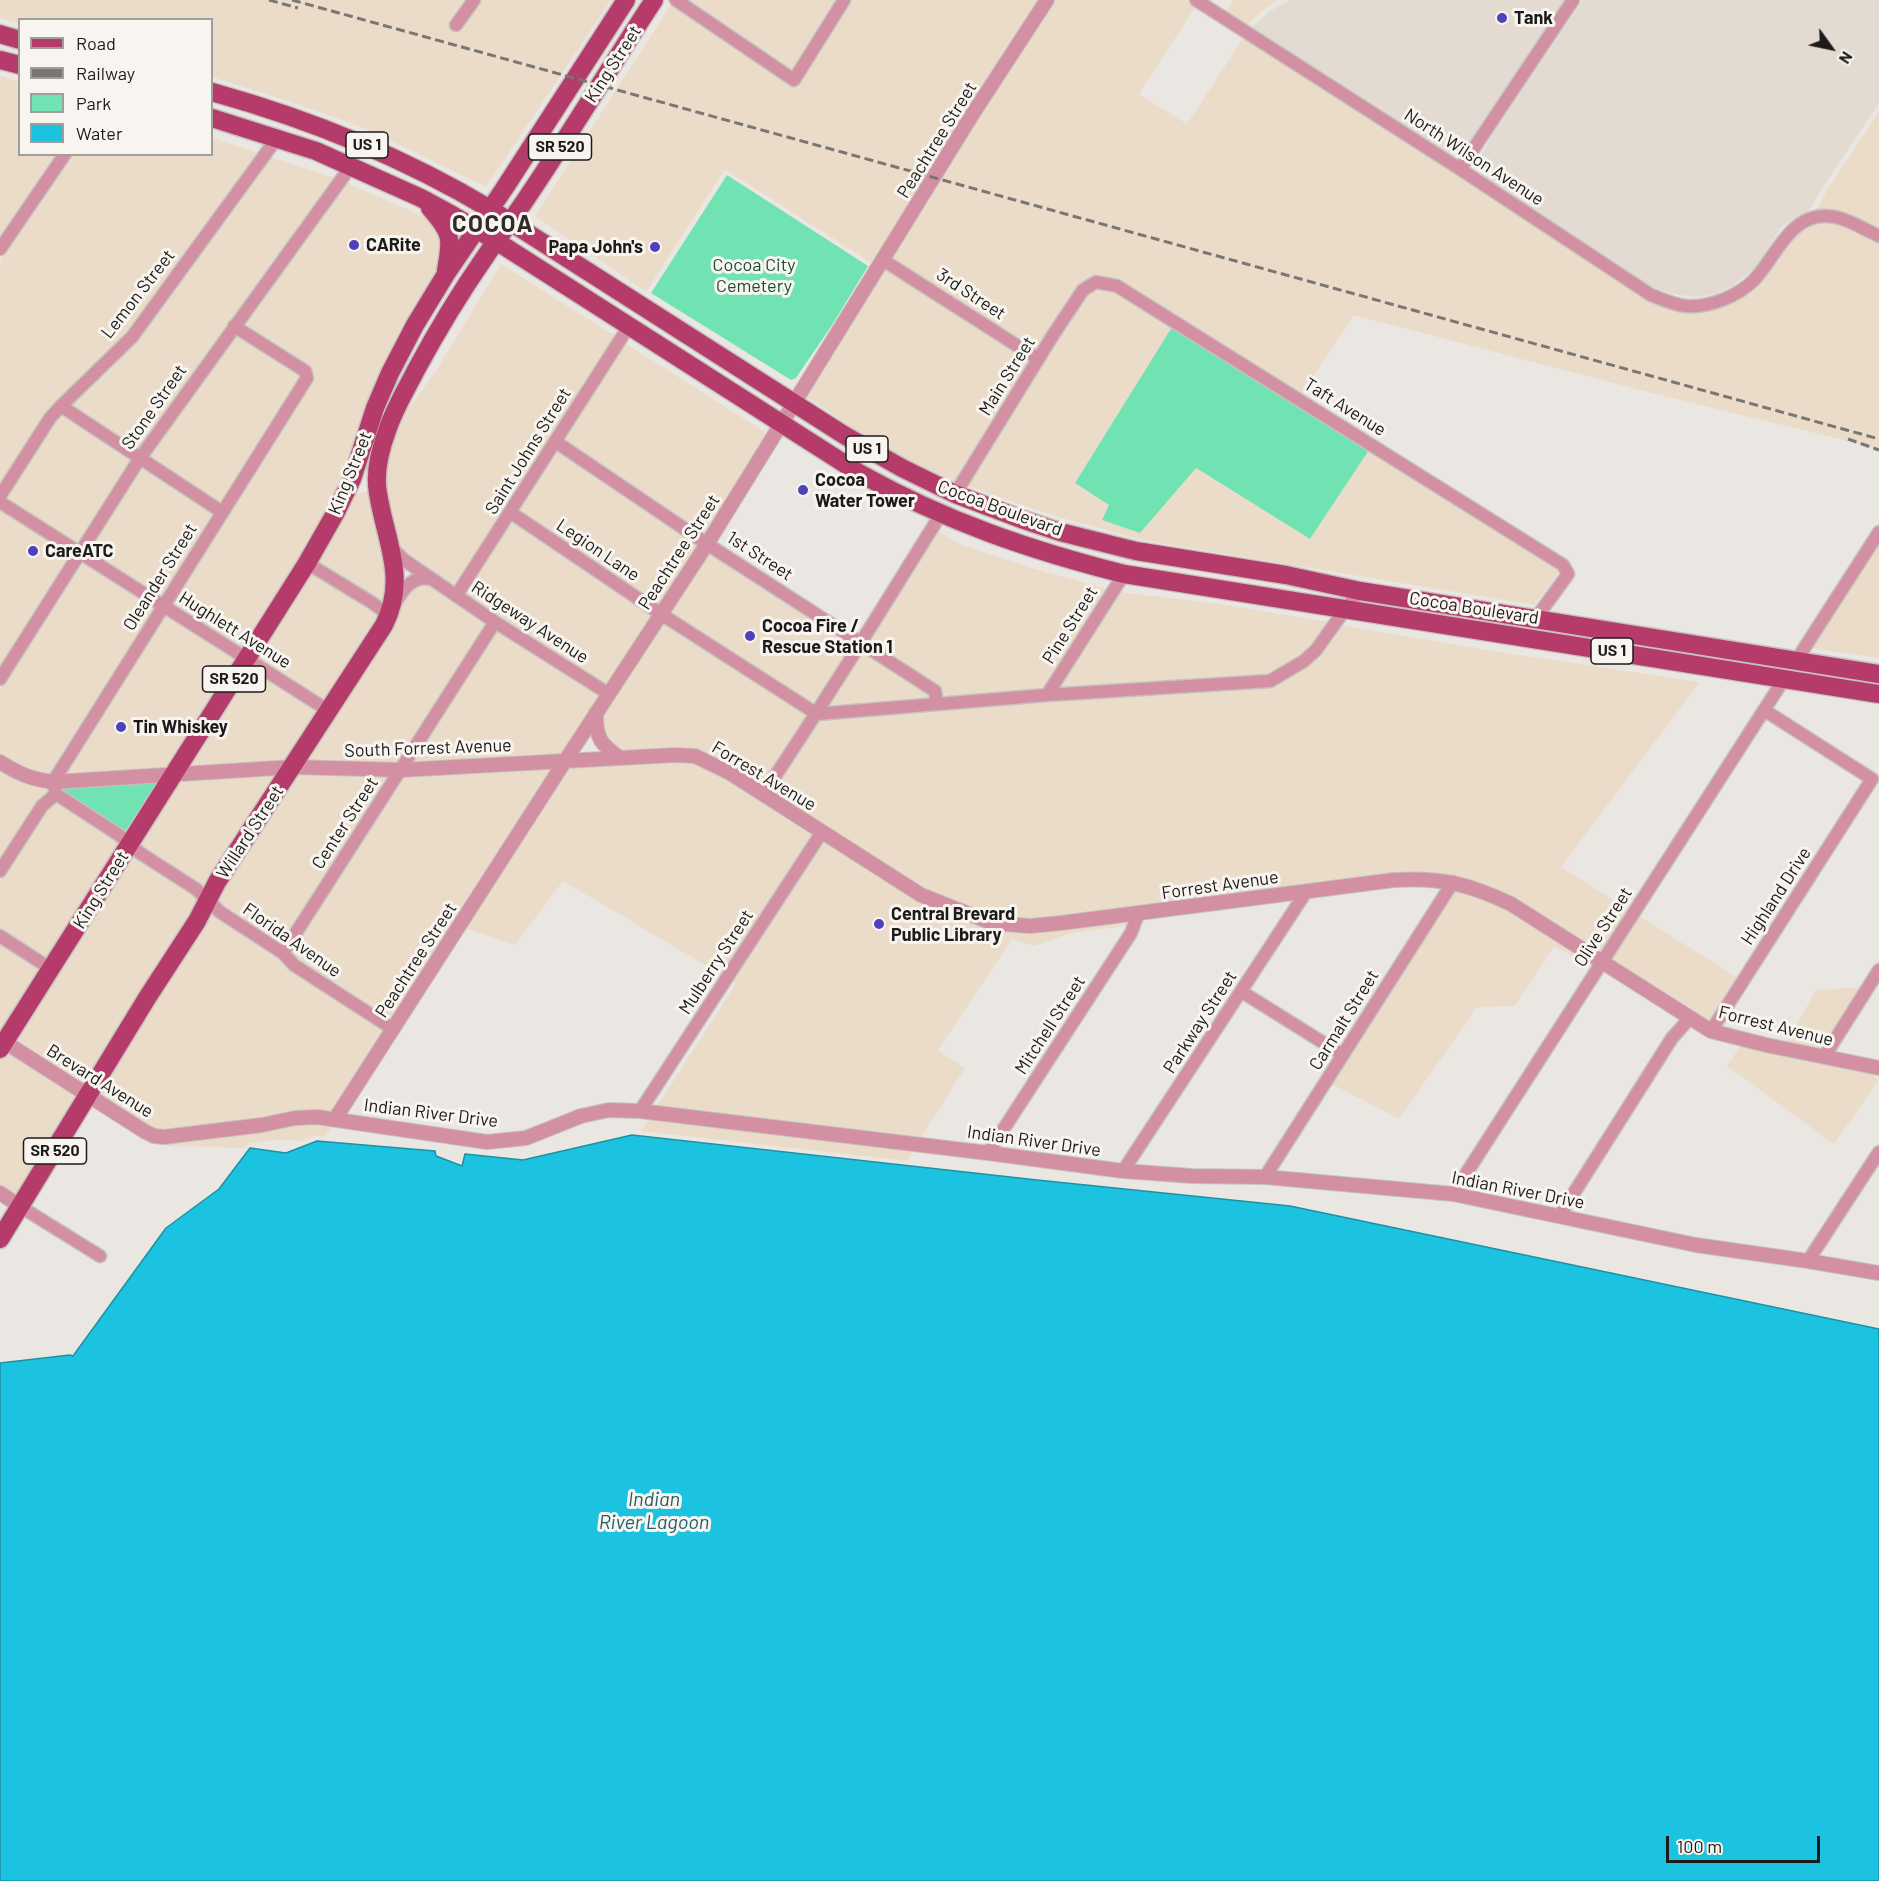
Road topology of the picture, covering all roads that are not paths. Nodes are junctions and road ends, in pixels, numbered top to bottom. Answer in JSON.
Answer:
{"nodes":[{"id":1,"x":474,"y":0,"type":"edge"},
{"id":2,"x":626,"y":0,"type":"edge"},
{"id":3,"x":654,"y":0,"type":"edge"},
{"id":4,"x":676,"y":0,"type":"edge"},
{"id":5,"x":844,"y":0,"type":"edge"},
{"id":6,"x":1047,"y":0,"type":"edge"},
{"id":7,"x":1196,"y":0,"type":"edge"},
{"id":8,"x":1573,"y":0,"type":"edge"},
{"id":9,"x":456,"y":25,"type":"dead end"},
{"id":10,"x":0,"y":34,"type":"edge"},
{"id":11,"x":18,"y":38,"type":"edge"},
{"id":12,"x":0,"y":60,"type":"edge"},
{"id":13,"x":18,"y":64,"type":"edge"},
{"id":14,"x":213,"y":92,"type":"edge"},
{"id":15,"x":213,"y":118,"type":"edge"},
{"id":16,"x":277,"y":138,"type":"junction"},
{"id":17,"x":64,"y":156,"type":"edge"},
{"id":18,"x":351,"y":166,"type":"junction"},
{"id":19,"x":1460,"y":169,"type":"junction"},
{"id":20,"x":421,"y":198,"type":"junction"},
{"id":21,"x":490,"y":209,"type":"junction"},
{"id":22,"x":510,"y":221,"type":"junction"},
{"id":23,"x":477,"y":229,"type":"junction"},
{"id":24,"x":1879,"y":236,"type":"edge"},
{"id":25,"x":496,"y":241,"type":"junction"},
{"id":26,"x":0,"y":249,"type":"edge"},
{"id":27,"x":883,"y":260,"type":"junction"},
{"id":28,"x":446,"y":274,"type":"junction"},
{"id":29,"x":1096,"y":282,"type":"joint"},
{"id":30,"x":234,"y":326,"type":"junction"},
{"id":31,"x":629,"y":326,"type":"junction"},
{"id":32,"x":1038,"y":359,"type":"junction"},
{"id":33,"x":399,"y":402,"type":"joint"},
{"id":34,"x":794,"y":403,"type":"junction"},
{"id":35,"x":60,"y":406,"type":"junction"},
{"id":36,"x":781,"y":424,"type":"junction"},
{"id":37,"x":556,"y":442,"type":"junction"},
{"id":38,"x":140,"y":458,"type":"junction"},
{"id":39,"x":955,"y":494,"type":"junction"},
{"id":40,"x":0,"y":496,"type":"edge"},
{"id":41,"x":0,"y":502,"type":"edge"},
{"id":42,"x":222,"y":512,"type":"junction"},
{"id":43,"x":510,"y":512,"type":"junction"},
{"id":44,"x":941,"y":514,"type":"junction"},
{"id":45,"x":1879,"y":532,"type":"edge"},
{"id":46,"x":706,"y":544,"type":"junction"},
{"id":47,"x":392,"y":548,"type":"junction"},
{"id":48,"x":1136,"y":551,"type":"junction"},
{"id":49,"x":80,"y":553,"type":"junction"},
{"id":50,"x":1184,"y":560,"type":"junction"},
{"id":51,"x":307,"y":563,"type":"junction"},
{"id":52,"x":1084,"y":564,"type":"junction"},
{"id":53,"x":1124,"y":574,"type":"junction"},
{"id":54,"x":431,"y":579,"type":"junction"},
{"id":55,"x":1360,"y":591,"type":"junction"},
{"id":56,"x":456,"y":596,"type":"junction"},
{"id":57,"x":162,"y":606,"type":"junction"},
{"id":58,"x":1346,"y":608,"type":"junction"},
{"id":59,"x":661,"y":614,"type":"junction"},
{"id":60,"x":389,"y":615,"type":"junction"},
{"id":61,"x":1536,"y":618,"type":"junction"},
{"id":62,"x":495,"y":622,"type":"junction"},
{"id":63,"x":860,"y":642,"type":"junction"},
{"id":64,"x":1642,"y":656,"type":"junction"},
{"id":65,"x":247,"y":659,"type":"junction"},
{"id":66,"x":1796,"y":661,"type":"junction"},
{"id":67,"x":1879,"y":674,"type":"edge"},
{"id":68,"x":0,"y":679,"type":"edge"},
{"id":69,"x":1784,"y":679,"type":"junction"},
{"id":70,"x":1879,"y":683,"type":"edge"},
{"id":71,"x":609,"y":694,"type":"junction"},
{"id":72,"x":1879,"y":694,"type":"edge"},
{"id":73,"x":1047,"y":695,"type":"junction"},
{"id":74,"x":938,"y":704,"type":"junction"},
{"id":75,"x":1764,"y":710,"type":"junction"},
{"id":76,"x":329,"y":711,"type":"junction"},
{"id":77,"x":596,"y":713,"type":"junction"},
{"id":78,"x":817,"y":714,"type":"junction"},
{"id":79,"x":620,"y":758,"type":"junction"},
{"id":80,"x":565,"y":761,"type":"junction"},
{"id":81,"x":0,"y":762,"type":"edge"},
{"id":82,"x":293,"y":767,"type":"junction"},
{"id":83,"x":401,"y":770,"type":"junction"},
{"id":84,"x":174,"y":774,"type":"junction"},
{"id":85,"x":55,"y":788,"type":"junction"},
{"id":86,"x":763,"y":795,"type":"junction"},
{"id":87,"x":822,"y":832,"type":"junction"},
{"id":88,"x":129,"y":845,"type":"junction"},
{"id":89,"x":0,"y":871,"type":"edge"},
{"id":90,"x":1453,"y":882,"type":"junction"},
{"id":91,"x":1306,"y":892,"type":"junction"},
{"id":92,"x":208,"y":900,"type":"junction"},
{"id":93,"x":1138,"y":914,"type":"junction"},
{"id":94,"x":0,"y":936,"type":"edge"},
{"id":95,"x":283,"y":952,"type":"junction"},
{"id":96,"x":1602,"y":962,"type":"junction"},
{"id":97,"x":51,"y":969,"type":"junction"},
{"id":98,"x":1879,"y":970,"type":"edge"},
{"id":99,"x":1242,"y":992,"type":"junction"},
{"id":100,"x":1690,"y":1018,"type":"junction"},
{"id":101,"x":393,"y":1029,"type":"junction"},
{"id":102,"x":1712,"y":1031,"type":"junction"},
{"id":103,"x":2,"y":1043,"type":"edge"},
{"id":104,"x":1343,"y":1055,"type":"junction"},
{"id":105,"x":1824,"y":1057,"type":"junction"},
{"id":106,"x":1879,"y":1068,"type":"edge"},
{"id":107,"x":88,"y":1095,"type":"junction"},
{"id":108,"x":640,"y":1112,"type":"junction"},
{"id":109,"x":335,"y":1119,"type":"junction"},
{"id":110,"x":187,"y":1135,"type":"joint"},
{"id":111,"x":988,"y":1152,"type":"junction"},
{"id":112,"x":1879,"y":1152,"type":"edge"},
{"id":113,"x":1123,"y":1171,"type":"junction"},
{"id":114,"x":1265,"y":1177,"type":"junction"},
{"id":115,"x":0,"y":1193,"type":"edge"},
{"id":116,"x":1453,"y":1194,"type":"junction"},
{"id":117,"x":21,"y":1207,"type":"junction"},
{"id":118,"x":1560,"y":1215,"type":"junction"},
{"id":119,"x":0,"y":1239,"type":"edge"},
{"id":120,"x":100,"y":1256,"type":"dead end"},
{"id":121,"x":1808,"y":1261,"type":"junction"},
{"id":122,"x":1879,"y":1273,"type":"edge"}],
"edges":[{"from":1,"to":9,"type":"street"},
{"from":2,"to":21,"type":"main road","name":"King Street","number":"SR 520"},
{"from":3,"to":22,"type":"main road","name":"King Street","number":"SR 520"},
{"from":4,"to":5,"type":"street"},
{"from":6,"to":27,"type":"street","name":"Peachtree Street"},
{"from":7,"to":19,"type":"street","name":"North Wilson Avenue"},
{"from":8,"to":19,"type":"street"},
{"from":10,"to":11,"type":"main road"},
{"from":12,"to":13,"type":"main road"},
{"from":14,"to":21,"type":"main road","name":"Cocoa Boulevard","number":"US 1"},
{"from":15,"to":16,"type":"main road","name":"Cocoa Boulevard","number":"US 1"},
{"from":16,"to":18,"type":"main road","name":"Cocoa Boulevard","number":"US 1"},
{"from":16,"to":35,"type":"street","name":"Lemon Street"},
{"from":17,"to":26,"type":"street"},
{"from":18,"to":20,"type":"main road","name":"Cocoa Boulevard","number":"US 1"},
{"from":18,"to":30,"type":"street","name":"Stone Street"},
{"from":19,"to":24,"type":"street","name":"North Wilson Avenue"},
{"from":20,"to":23,"type":"main road","name":"Cocoa Boulevard","number":"US 1"},
{"from":20,"to":28,"type":"main road"},
{"from":21,"to":22,"type":"main road","name":"Cocoa Boulevard","number":"US 1"},
{"from":21,"to":23,"type":"main road","name":"King Street","number":"SR 520"},
{"from":22,"to":25,"type":"main road","name":"King Street","number":"SR 520"},
{"from":22,"to":34,"type":"main road","name":"Cocoa Boulevard","number":"US 1"},
{"from":23,"to":25,"type":"main road","name":"Cocoa Boulevard","number":"US 1"},
{"from":23,"to":28,"type":"main road","name":"King Street","number":"SR 520"},
{"from":25,"to":31,"type":"main road","name":"Cocoa Boulevard","number":"US 1"},
{"from":25,"to":33,"type":"main road","name":"King Street","number":"SR 520"},
{"from":27,"to":32,"type":"street","name":"3rd Street"},
{"from":27,"to":34,"type":"street","name":"Peachtree Street"},
{"from":28,"to":51,"type":"main road","name":"King Street","number":"SR 520"},
{"from":29,"to":32,"type":"street","name":"Main Street"},
{"from":29,"to":61,"type":"street","name":"Taft Avenue"},
{"from":30,"to":38,"type":"street","name":"Stone Street"},
{"from":30,"to":42,"type":"street","name":"Oleander Street"},
{"from":31,"to":36,"type":"main road","name":"Cocoa Boulevard","number":"US 1"},
{"from":31,"to":37,"type":"street","name":"Saint Johns Street"},
{"from":32,"to":39,"type":"street","name":"Main Street"},
{"from":33,"to":47,"type":"main road","name":"Willard Street","number":"SR 520"},
{"from":34,"to":36,"type":"street","name":"Peachtree Street"},
{"from":34,"to":39,"type":"main road","name":"Cocoa Boulevard","number":"US 1"},
{"from":35,"to":38,"type":"street"},
{"from":35,"to":40,"type":"street","name":"Lemon Street"},
{"from":36,"to":44,"type":"main road","name":"Cocoa Boulevard","number":"US 1"},
{"from":36,"to":46,"type":"street","name":"Peachtree Street"},
{"from":37,"to":43,"type":"street","name":"Saint Johns Street"},
{"from":37,"to":46,"type":"street","name":"1st Street"},
{"from":38,"to":42,"type":"street"},
{"from":38,"to":49,"type":"street","name":"Stone Street"},
{"from":39,"to":48,"type":"main road","name":"Cocoa Boulevard","number":"US 1"},
{"from":41,"to":49,"type":"street","name":"Hughlett Avenue"},
{"from":42,"to":57,"type":"street","name":"Oleander Street"},
{"from":43,"to":56,"type":"street","name":"Saint Johns Street"},
{"from":43,"to":59,"type":"street","name":"Legion Lane"},
{"from":44,"to":52,"type":"main road","name":"Cocoa Boulevard","number":"US 1"},
{"from":44,"to":63,"type":"street"},
{"from":45,"to":66,"type":"street"},
{"from":46,"to":59,"type":"street","name":"Peachtree Street"},
{"from":46,"to":63,"type":"street","name":"1st Street"},
{"from":47,"to":54,"type":"street","name":"Ridgeway Avenue"},
{"from":47,"to":60,"type":"main road","name":"Willard Street","number":"SR 520"},
{"from":48,"to":50,"type":"main road","name":"Cocoa Boulevard","number":"US 1"},
{"from":48,"to":52,"type":"main road"},
{"from":49,"to":57,"type":"street","name":"Hughlett Avenue"},
{"from":49,"to":68,"type":"street","name":"Stone Street"},
{"from":50,"to":53,"type":"main road"},
{"from":50,"to":55,"type":"main road","name":"Cocoa Boulevard","number":"US 1"},
{"from":51,"to":60,"type":"street"},
{"from":51,"to":65,"type":"main road","name":"King Street","number":"SR 520"},
{"from":52,"to":53,"type":"main road","name":"Cocoa Boulevard","number":"US 1"},
{"from":53,"to":58,"type":"main road","name":"Cocoa Boulevard","number":"US 1"},
{"from":53,"to":73,"type":"street","name":"Pine Street"},
{"from":54,"to":56,"type":"street","name":"Ridgeway Avenue"},
{"from":54,"to":60,"type":"street"},
{"from":55,"to":58,"type":"street"},
{"from":55,"to":61,"type":"main road","name":"Cocoa Boulevard","number":"US 1"},
{"from":56,"to":62,"type":"street","name":"Ridgeway Avenue"},
{"from":57,"to":65,"type":"street","name":"Hughlett Avenue"},
{"from":57,"to":85,"type":"street","name":"Oleander Street"},
{"from":58,"to":64,"type":"main road","name":"Cocoa Boulevard","number":"US 1"},
{"from":58,"to":73,"type":"street"},
{"from":59,"to":71,"type":"street","name":"Peachtree Street"},
{"from":59,"to":78,"type":"street","name":"Legion Lane"},
{"from":60,"to":76,"type":"main road","name":"Willard Street","number":"SR 520"},
{"from":61,"to":66,"type":"main road","name":"Cocoa Boulevard","number":"US 1"},
{"from":62,"to":71,"type":"street","name":"Ridgeway Avenue"},
{"from":62,"to":83,"type":"street","name":"Center Street"},
{"from":63,"to":74,"type":"street","name":"1st Street"},
{"from":63,"to":78,"type":"street"},
{"from":64,"to":66,"type":"main road"},
{"from":64,"to":69,"type":"main road","name":"Cocoa Boulevard","number":"US 1"},
{"from":65,"to":76,"type":"street","name":"Hughlett Avenue"},
{"from":65,"to":84,"type":"main road","name":"King Street","number":"SR 520"},
{"from":66,"to":67,"type":"main road","name":"Cocoa Boulevard","number":"US 1"},
{"from":69,"to":70,"type":"main road"},
{"from":69,"to":72,"type":"main road","name":"Cocoa Boulevard","number":"US 1"},
{"from":69,"to":75,"type":"street","name":"Olive Street"},
{"from":71,"to":77,"type":"street","name":"Peachtree Street"},
{"from":73,"to":74,"type":"street"},
{"from":74,"to":78,"type":"street"},
{"from":75,"to":96,"type":"street","name":"Olive Street"},
{"from":75,"to":102,"type":"street","name":"Highland Drive"},
{"from":76,"to":82,"type":"main road","name":"Willard Street","number":"SR 520"},
{"from":77,"to":79,"type":"street"},
{"from":77,"to":80,"type":"street","name":"Peachtree Street"},
{"from":78,"to":86,"type":"street"},
{"from":79,"to":80,"type":"street","name":"Forrest Avenue"},
{"from":79,"to":86,"type":"street","name":"Forrest Avenue"},
{"from":80,"to":83,"type":"street","name":"South Forrest Avenue"},
{"from":80,"to":101,"type":"street","name":"Peachtree Street"},
{"from":81,"to":85,"type":"street","name":"Florida Avenue"},
{"from":82,"to":83,"type":"street","name":"South Forrest Avenue"},
{"from":82,"to":84,"type":"street","name":"South Forrest Avenue"},
{"from":82,"to":92,"type":"main road","name":"Willard Street","number":"SR 520"},
{"from":83,"to":95,"type":"street","name":"Center Street"},
{"from":84,"to":85,"type":"street","name":"South Forrest Avenue"},
{"from":84,"to":88,"type":"main road","name":"King Street","number":"SR 520"},
{"from":85,"to":88,"type":"street","name":"Florida Avenue"},
{"from":85,"to":89,"type":"street","name":"Oleander Street"},
{"from":86,"to":87,"type":"street","name":"Forrest Avenue"},
{"from":87,"to":93,"type":"street","name":"Forrest Avenue"},
{"from":87,"to":108,"type":"street","name":"Mulberry Street"},
{"from":88,"to":92,"type":"street","name":"Florida Avenue"},
{"from":88,"to":97,"type":"main road","name":"King Street","number":"SR 520"},
{"from":90,"to":91,"type":"street","name":"Forrest Avenue"},
{"from":90,"to":96,"type":"street","name":"Forrest Avenue"},
{"from":90,"to":104,"type":"street","name":"Carmalt Street"},
{"from":91,"to":93,"type":"street","name":"Forrest Avenue"},
{"from":91,"to":99,"type":"street","name":"Parkway Street"},
{"from":92,"to":95,"type":"street","name":"Florida Avenue"},
{"from":92,"to":107,"type":"main road","name":"Willard Street","number":"SR 520"},
{"from":93,"to":111,"type":"street","name":"Mitchell Street"},
{"from":94,"to":97,"type":"street"},
{"from":95,"to":101,"type":"street","name":"Florida Avenue"},
{"from":96,"to":100,"type":"street","name":"Forrest Avenue"},
{"from":96,"to":116,"type":"street","name":"Olive Street"},
{"from":97,"to":103,"type":"main road","number":"SR 520"},
{"from":98,"to":105,"type":"street"},
{"from":99,"to":104,"type":"street"},
{"from":99,"to":113,"type":"street","name":"Parkway Street"},
{"from":100,"to":102,"type":"street","name":"Forrest Avenue"},
{"from":100,"to":118,"type":"street"},
{"from":101,"to":109,"type":"street","name":"Peachtree Street"},
{"from":102,"to":105,"type":"street","name":"Forrest Avenue"},
{"from":103,"to":107,"type":"street","name":"Brevard Avenue"},
{"from":104,"to":114,"type":"street","name":"Carmalt Street"},
{"from":105,"to":106,"type":"street","name":"Forrest Avenue"},
{"from":107,"to":110,"type":"street","name":"Brevard Avenue"},
{"from":107,"to":117,"type":"main road","name":"Willard Street","number":"SR 520"},
{"from":108,"to":109,"type":"street","name":"Indian River Drive"},
{"from":108,"to":111,"type":"street","name":"Indian River Drive"},
{"from":109,"to":110,"type":"street","name":"Indian River Drive"},
{"from":111,"to":113,"type":"street","name":"Indian River Drive"},
{"from":112,"to":121,"type":"street"},
{"from":113,"to":114,"type":"street","name":"Indian River Drive"},
{"from":114,"to":116,"type":"street","name":"Indian River Drive"},
{"from":115,"to":117,"type":"street"},
{"from":116,"to":118,"type":"street","name":"Indian River Drive"},
{"from":117,"to":119,"type":"main road","name":"Willard Street","number":"SR 520"},
{"from":117,"to":120,"type":"street"},
{"from":118,"to":121,"type":"street","name":"Indian River Drive"},
{"from":121,"to":122,"type":"street","name":"Indian River Drive"}]}
